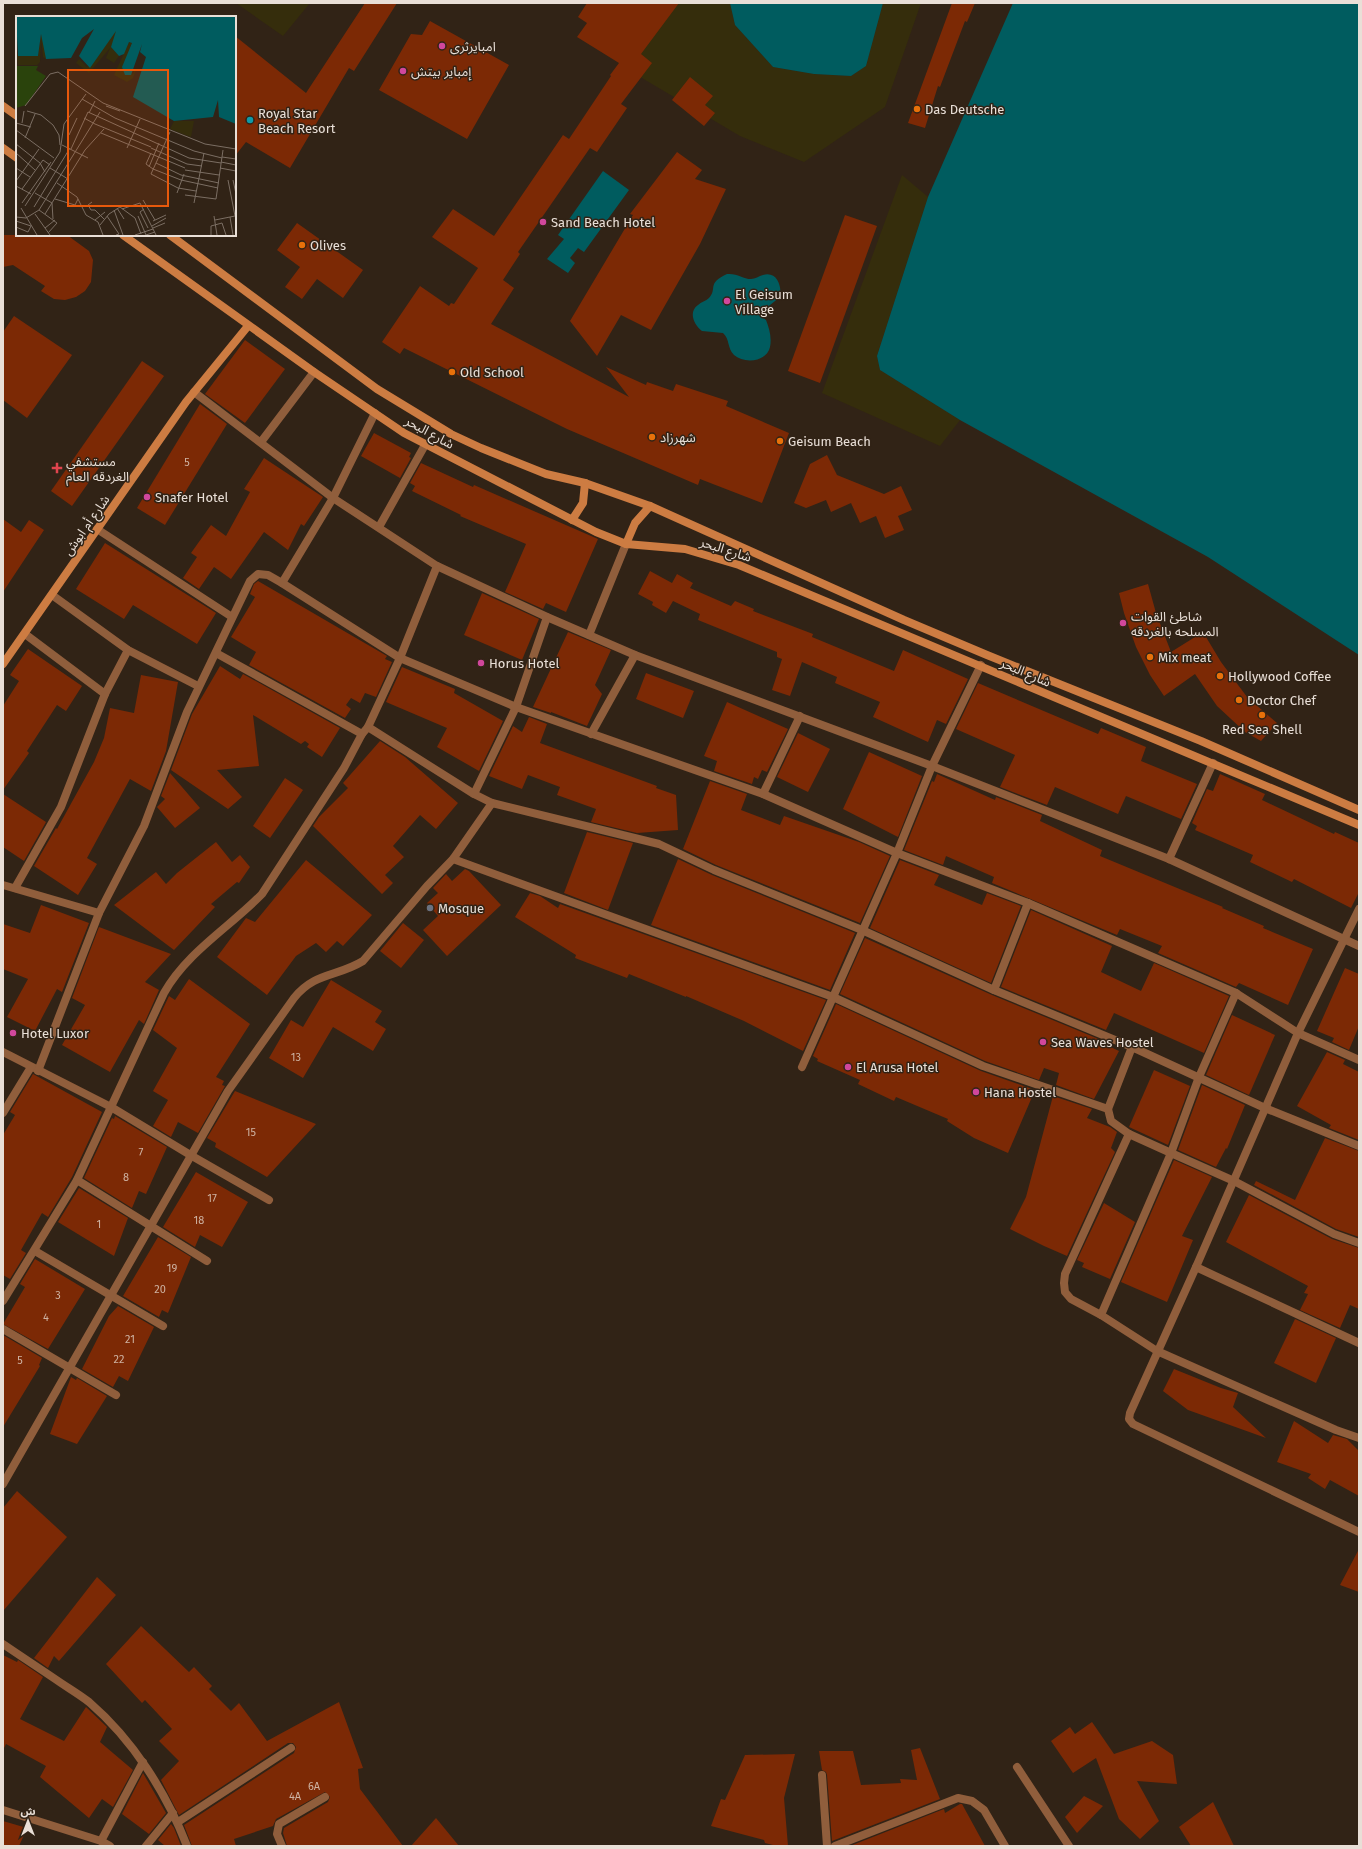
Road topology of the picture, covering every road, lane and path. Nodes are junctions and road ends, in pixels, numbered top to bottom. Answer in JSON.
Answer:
{"nodes":[{"id":1,"x":3,"y":106,"type":"edge"},
{"id":2,"x":16,"y":115,"type":"edge"},
{"id":3,"x":3,"y":148,"type":"edge"},
{"id":4,"x":16,"y":157,"type":"edge"},
{"id":5,"x":124,"y":236,"type":"edge"},
{"id":6,"x":171,"y":236,"type":"edge"},
{"id":7,"x":248,"y":326,"type":"junction"},
{"id":8,"x":314,"y":372,"type":"junction"},
{"id":9,"x":194,"y":392,"type":"junction"},
{"id":10,"x":375,"y":413,"type":"junction"},
{"id":11,"x":261,"y":442,"type":"junction"},
{"id":12,"x":425,"y":445,"type":"junction"},
{"id":13,"x":585,"y":483,"type":"junction"},
{"id":14,"x":333,"y":498,"type":"junction"},
{"id":15,"x":650,"y":506,"type":"junction"},
{"id":16,"x":572,"y":520,"type":"junction"},
{"id":17,"x":379,"y":527,"type":"junction"},
{"id":18,"x":98,"y":529,"type":"junction"},
{"id":19,"x":626,"y":544,"type":"junction"},
{"id":20,"x":437,"y":566,"type":"junction"},
{"id":21,"x":282,"y":583,"type":"junction"},
{"id":22,"x":52,"y":595,"type":"junction"},
{"id":23,"x":232,"y":617,"type":"junction"},
{"id":24,"x":547,"y":617,"type":"junction"},
{"id":25,"x":25,"y":634,"type":"junction"},
{"id":26,"x":589,"y":635,"type":"junction"},
{"id":27,"x":128,"y":650,"type":"junction"},
{"id":28,"x":216,"y":653,"type":"junction"},
{"id":29,"x":635,"y":655,"type":"junction"},
{"id":30,"x":400,"y":658,"type":"junction"},
{"id":31,"x":3,"y":664,"type":"edge"},
{"id":32,"x":981,"y":666,"type":"junction"},
{"id":33,"x":198,"y":686,"type":"junction"},
{"id":34,"x":105,"y":694,"type":"junction"},
{"id":35,"x":516,"y":707,"type":"junction"},
{"id":36,"x":800,"y":716,"type":"junction"},
{"id":37,"x":368,"y":727,"type":"junction"},
{"id":38,"x":362,"y":734,"type":"junction"},
{"id":39,"x":591,"y":734,"type":"junction"},
{"id":40,"x":1213,"y":762,"type":"junction"},
{"id":41,"x":932,"y":766,"type":"junction"},
{"id":42,"x":474,"y":794,"type":"junction"},
{"id":43,"x":763,"y":794,"type":"junction"},
{"id":44,"x":492,"y":803,"type":"junction"},
{"id":45,"x":1359,"y":810,"type":"edge"},
{"id":46,"x":1359,"y":825,"type":"edge"},
{"id":47,"x":897,"y":853,"type":"junction"},
{"id":48,"x":453,"y":859,"type":"junction"},
{"id":49,"x":1169,"y":859,"type":"junction"},
{"id":50,"x":3,"y":885,"type":"edge"},
{"id":51,"x":15,"y":888,"type":"junction"},
{"id":52,"x":1028,"y":903,"type":"junction"},
{"id":53,"x":1359,"y":909,"type":"edge"},
{"id":54,"x":99,"y":913,"type":"junction"},
{"id":55,"x":862,"y":930,"type":"junction"},
{"id":56,"x":1344,"y":939,"type":"junction"},
{"id":57,"x":1359,"y":946,"type":"edge"},
{"id":58,"x":994,"y":990,"type":"junction"},
{"id":59,"x":1236,"y":994,"type":"junction"},
{"id":60,"x":833,"y":997,"type":"junction"},
{"id":61,"x":1298,"y":1033,"type":"junction"},
{"id":62,"x":1132,"y":1047,"type":"junction"},
{"id":63,"x":3,"y":1052,"type":"edge"},
{"id":64,"x":1359,"y":1060,"type":"edge"},
{"id":65,"x":802,"y":1067,"type":"dead end"},
{"id":66,"x":35,"y":1069,"type":"junction"},
{"id":67,"x":1199,"y":1077,"type":"junction"},
{"id":68,"x":111,"y":1107,"type":"junction"},
{"id":69,"x":1265,"y":1108,"type":"junction"},
{"id":70,"x":1108,"y":1110,"type":"junction"},
{"id":71,"x":3,"y":1113,"type":"edge"},
{"id":72,"x":1129,"y":1134,"type":"junction"},
{"id":73,"x":1359,"y":1146,"type":"edge"},
{"id":74,"x":1171,"y":1153,"type":"junction"},
{"id":75,"x":192,"y":1156,"type":"junction"},
{"id":76,"x":77,"y":1180,"type":"junction"},
{"id":77,"x":1234,"y":1181,"type":"junction"},
{"id":78,"x":269,"y":1200,"type":"dead end"},
{"id":79,"x":150,"y":1225,"type":"junction"},
{"id":80,"x":1359,"y":1243,"type":"edge"},
{"id":81,"x":35,"y":1251,"type":"junction"},
{"id":82,"x":207,"y":1261,"type":"dead end"},
{"id":83,"x":1196,"y":1267,"type":"junction"},
{"id":84,"x":111,"y":1295,"type":"junction"},
{"id":85,"x":3,"y":1301,"type":"edge"},
{"id":86,"x":1101,"y":1315,"type":"junction"},
{"id":87,"x":162,"y":1326,"type":"dead end"},
{"id":88,"x":3,"y":1330,"type":"edge"},
{"id":89,"x":1359,"y":1343,"type":"edge"},
{"id":90,"x":1157,"y":1351,"type":"junction"},
{"id":91,"x":68,"y":1368,"type":"junction"},
{"id":92,"x":116,"y":1395,"type":"dead end"},
{"id":93,"x":1359,"y":1438,"type":"edge"},
{"id":94,"x":3,"y":1484,"type":"edge"},
{"id":95,"x":1359,"y":1532,"type":"edge"},
{"id":96,"x":3,"y":1644,"type":"edge"},
{"id":97,"x":291,"y":1748,"type":"dead end"},
{"id":98,"x":143,"y":1762,"type":"junction"},
{"id":99,"x":1017,"y":1767,"type":"dead end"},
{"id":100,"x":822,"y":1776,"type":"dead end"},
{"id":101,"x":325,"y":1797,"type":"dead end"},
{"id":102,"x":3,"y":1810,"type":"edge"},
{"id":103,"x":173,"y":1813,"type":"junction"},
{"id":104,"x":178,"y":1822,"type":"junction"},
{"id":105,"x":101,"y":1841,"type":"junction"},
{"id":106,"x":110,"y":1846,"type":"edge"},
{"id":107,"x":146,"y":1846,"type":"edge"},
{"id":108,"x":187,"y":1846,"type":"edge"},
{"id":109,"x":281,"y":1846,"type":"edge"},
{"id":110,"x":827,"y":1846,"type":"edge"},
{"id":111,"x":835,"y":1846,"type":"edge"},
{"id":112,"x":1005,"y":1846,"type":"edge"},
{"id":113,"x":1069,"y":1846,"type":"edge"}],
"edges":[{"from":1,"to":2,"type":"main road"},
{"from":3,"to":4,"type":"main road"},
{"from":5,"to":7,"type":"main road","name":"شارع البحر"},
{"from":6,"to":13,"type":"main road","name":"شارع البحر"},
{"from":7,"to":8,"type":"main road","name":"شارع البحر"},
{"from":7,"to":9,"type":"main road","name":"شارع أم ابوش"},
{"from":8,"to":10,"type":"main road","name":"شارع البحر"},
{"from":8,"to":11,"type":"street"},
{"from":9,"to":11,"type":"street"},
{"from":9,"to":18,"type":"main road","name":"شارع أم ابوش"},
{"from":10,"to":12,"type":"main road","name":"شارع البحر"},
{"from":10,"to":14,"type":"street"},
{"from":11,"to":14,"type":"street"},
{"from":12,"to":16,"type":"main road","name":"شارع البحر"},
{"from":12,"to":17,"type":"street"},
{"from":13,"to":15,"type":"main road","name":"شارع البحر"},
{"from":13,"to":16,"type":"main road"},
{"from":14,"to":17,"type":"street"},
{"from":14,"to":21,"type":"street"},
{"from":15,"to":19,"type":"main road"},
{"from":15,"to":45,"type":"main road","name":"شارع البحر"},
{"from":16,"to":19,"type":"main road","name":"شارع البحر"},
{"from":17,"to":20,"type":"street"},
{"from":18,"to":22,"type":"main road","name":"شارع أم ابوش"},
{"from":18,"to":23,"type":"street"},
{"from":19,"to":26,"type":"street"},
{"from":19,"to":32,"type":"main road","name":"شارع البحر"},
{"from":20,"to":24,"type":"street"},
{"from":20,"to":30,"type":"street"},
{"from":21,"to":23,"type":"street"},
{"from":21,"to":30,"type":"street"},
{"from":22,"to":25,"type":"main road","name":"شارع أم ابوش"},
{"from":22,"to":27,"type":"street"},
{"from":23,"to":28,"type":"street"},
{"from":24,"to":26,"type":"street"},
{"from":24,"to":35,"type":"street"},
{"from":25,"to":31,"type":"main road","name":"شارع أم ابوش"},
{"from":25,"to":34,"type":"street"},
{"from":26,"to":29,"type":"street"},
{"from":27,"to":33,"type":"street"},
{"from":27,"to":34,"type":"street"},
{"from":28,"to":33,"type":"street"},
{"from":28,"to":38,"type":"street"},
{"from":29,"to":36,"type":"street"},
{"from":29,"to":39,"type":"street"},
{"from":30,"to":35,"type":"street"},
{"from":30,"to":37,"type":"street"},
{"from":32,"to":40,"type":"main road","name":"شارع البحر"},
{"from":32,"to":41,"type":"street"},
{"from":33,"to":54,"type":"street"},
{"from":34,"to":51,"type":"street"},
{"from":35,"to":39,"type":"street"},
{"from":35,"to":42,"type":"street"},
{"from":36,"to":41,"type":"street"},
{"from":36,"to":43,"type":"street"},
{"from":37,"to":38,"type":"street"},
{"from":37,"to":42,"type":"street"},
{"from":38,"to":68,"type":"street"},
{"from":39,"to":43,"type":"street"},
{"from":40,"to":46,"type":"main road","name":"شارع البحر"},
{"from":40,"to":49,"type":"street"},
{"from":41,"to":47,"type":"street"},
{"from":41,"to":49,"type":"street"},
{"from":42,"to":44,"type":"street"},
{"from":43,"to":47,"type":"street"},
{"from":44,"to":48,"type":"street"},
{"from":44,"to":55,"type":"street"},
{"from":47,"to":52,"type":"street"},
{"from":47,"to":55,"type":"street"},
{"from":48,"to":60,"type":"street"},
{"from":48,"to":75,"type":"street"},
{"from":49,"to":56,"type":"street"},
{"from":50,"to":51,"type":"street"},
{"from":51,"to":54,"type":"street"},
{"from":52,"to":58,"type":"street"},
{"from":52,"to":59,"type":"street"},
{"from":53,"to":56,"type":"street"},
{"from":54,"to":66,"type":"street"},
{"from":55,"to":58,"type":"street"},
{"from":55,"to":60,"type":"street"},
{"from":56,"to":57,"type":"street"},
{"from":56,"to":61,"type":"street"},
{"from":58,"to":62,"type":"street"},
{"from":59,"to":61,"type":"street"},
{"from":59,"to":67,"type":"street"},
{"from":60,"to":65,"type":"street"},
{"from":60,"to":70,"type":"street"},
{"from":61,"to":64,"type":"street"},
{"from":61,"to":69,"type":"street"},
{"from":62,"to":67,"type":"street"},
{"from":62,"to":70,"type":"street"},
{"from":63,"to":66,"type":"street"},
{"from":66,"to":68,"type":"street"},
{"from":66,"to":71,"type":"street"},
{"from":67,"to":69,"type":"street"},
{"from":67,"to":74,"type":"street"},
{"from":68,"to":75,"type":"street"},
{"from":68,"to":76,"type":"street"},
{"from":69,"to":73,"type":"street"},
{"from":69,"to":77,"type":"street"},
{"from":70,"to":72,"type":"street"},
{"from":72,"to":74,"type":"street"},
{"from":72,"to":86,"type":"street"},
{"from":74,"to":77,"type":"street"},
{"from":74,"to":86,"type":"street"},
{"from":75,"to":78,"type":"street"},
{"from":75,"to":79,"type":"street"},
{"from":76,"to":79,"type":"street"},
{"from":76,"to":81,"type":"street"},
{"from":77,"to":80,"type":"street"},
{"from":77,"to":83,"type":"street"},
{"from":79,"to":82,"type":"street"},
{"from":79,"to":84,"type":"street"},
{"from":81,"to":84,"type":"street"},
{"from":81,"to":85,"type":"street"},
{"from":83,"to":89,"type":"street"},
{"from":83,"to":90,"type":"street"},
{"from":84,"to":87,"type":"street"},
{"from":84,"to":91,"type":"street"},
{"from":86,"to":90,"type":"street"},
{"from":88,"to":91,"type":"street"},
{"from":90,"to":93,"type":"street"},
{"from":90,"to":95,"type":"street"},
{"from":91,"to":92,"type":"street"},
{"from":91,"to":94,"type":"street"},
{"from":96,"to":98,"type":"street"},
{"from":97,"to":104,"type":"street"},
{"from":98,"to":103,"type":"street"},
{"from":98,"to":105,"type":"street"},
{"from":99,"to":113,"type":"street"},
{"from":100,"to":110,"type":"street"},
{"from":101,"to":109,"type":"street"},
{"from":102,"to":105,"type":"street"},
{"from":103,"to":104,"type":"street"},
{"from":103,"to":107,"type":"street"},
{"from":104,"to":108,"type":"street"},
{"from":105,"to":106,"type":"street"},
{"from":111,"to":112,"type":"street"}]}
